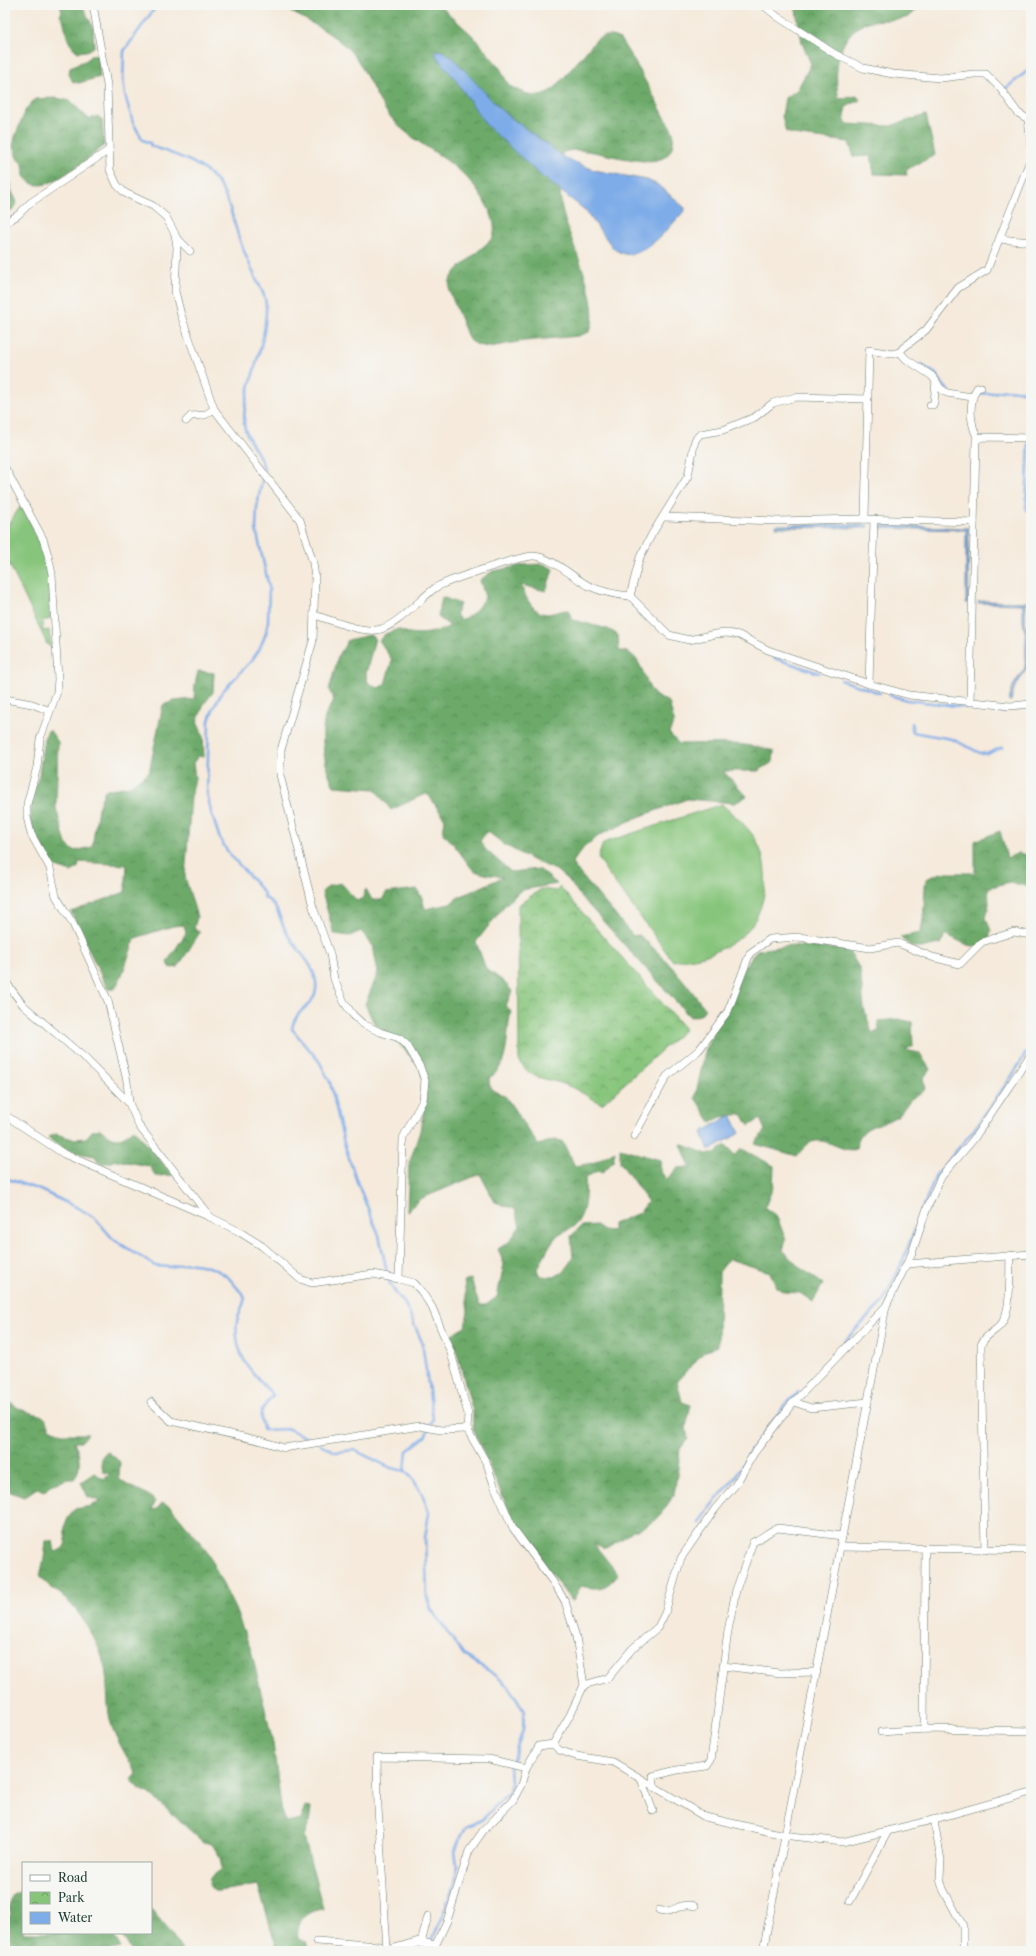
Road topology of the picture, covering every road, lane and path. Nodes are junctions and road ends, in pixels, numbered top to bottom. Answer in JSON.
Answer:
{"nodes":[{"id":1,"x":93,"y":5,"type":"edge"},
{"id":2,"x":763,"y":5,"type":"edge"},
{"id":3,"x":1030,"y":118,"type":"edge"},
{"id":4,"x":1031,"y":147,"type":"edge"},
{"id":5,"x":108,"y":150,"type":"junction"},
{"id":6,"x":1031,"y":158,"type":"edge"},
{"id":7,"x":5,"y":223,"type":"edge"},
{"id":8,"x":176,"y":237,"type":"junction"},
{"id":9,"x":1000,"y":239,"type":"junction"},
{"id":10,"x":1031,"y":242,"type":"edge"},
{"id":11,"x":190,"y":251,"type":"dead end"},
{"id":12,"x":900,"y":352,"type":"junction"},
{"id":13,"x":936,"y":381,"type":"junction"},
{"id":14,"x":981,"y":387,"type":"dead end"},
{"id":15,"x":972,"y":398,"type":"junction"},
{"id":16,"x":867,"y":399,"type":"junction"},
{"id":17,"x":930,"y":405,"type":"dead end"},
{"id":18,"x":200,"y":409,"type":"dead end"},
{"id":19,"x":214,"y":409,"type":"junction"},
{"id":20,"x":1031,"y":438,"type":"edge"},
{"id":21,"x":978,"y":439,"type":"junction"},
{"id":22,"x":5,"y":468,"type":"edge"},
{"id":23,"x":664,"y":517,"type":"junction"},
{"id":24,"x":865,"y":519,"type":"junction"},
{"id":25,"x":874,"y":519,"type":"junction"},
{"id":26,"x":974,"y":522,"type":"junction"},
{"id":27,"x":630,"y":596,"type":"junction"},
{"id":28,"x":314,"y":615,"type":"junction"},
{"id":29,"x":869,"y":684,"type":"junction"},
{"id":30,"x":5,"y":699,"type":"edge"},
{"id":31,"x":970,"y":702,"type":"junction"},
{"id":32,"x":1031,"y":704,"type":"edge"},
{"id":33,"x":50,"y":711,"type":"junction"},
{"id":34,"x":1031,"y":935,"type":"edge"},
{"id":35,"x":5,"y":981,"type":"edge"},
{"id":36,"x":1031,"y":1054,"type":"edge"},
{"id":37,"x":129,"y":1103,"type":"junction"},
{"id":38,"x":5,"y":1115,"type":"edge"},
{"id":39,"x":634,"y":1136,"type":"dead end"},
{"id":40,"x":210,"y":1217,"type":"junction"},
{"id":41,"x":1031,"y":1254,"type":"edge"},
{"id":42,"x":1010,"y":1255,"type":"junction"},
{"id":43,"x":907,"y":1264,"type":"junction"},
{"id":44,"x":399,"y":1279,"type":"junction"},
{"id":45,"x":886,"y":1306,"type":"junction"},
{"id":46,"x":151,"y":1402,"type":"dead end"},
{"id":47,"x":794,"y":1402,"type":"junction"},
{"id":48,"x":868,"y":1402,"type":"junction"},
{"id":49,"x":467,"y":1429,"type":"junction"},
{"id":50,"x":842,"y":1536,"type":"junction"},
{"id":51,"x":840,"y":1547,"type":"junction"},
{"id":52,"x":925,"y":1549,"type":"junction"},
{"id":53,"x":985,"y":1550,"type":"junction"},
{"id":54,"x":1031,"y":1550,"type":"edge"},
{"id":55,"x":723,"y":1666,"type":"junction"},
{"id":56,"x":817,"y":1672,"type":"junction"},
{"id":57,"x":584,"y":1685,"type":"junction"},
{"id":58,"x":924,"y":1729,"type":"junction"},
{"id":59,"x":1031,"y":1731,"type":"edge"},
{"id":60,"x":881,"y":1732,"type":"dead end"},
{"id":61,"x":553,"y":1744,"type":"junction"},
{"id":62,"x":526,"y":1768,"type":"junction"},
{"id":63,"x":641,"y":1779,"type":"junction"},
{"id":64,"x":654,"y":1787,"type":"junction"},
{"id":65,"x":1031,"y":1792,"type":"edge"},
{"id":66,"x":653,"y":1811,"type":"dead end"},
{"id":67,"x":934,"y":1820,"type":"junction"},
{"id":68,"x":888,"y":1831,"type":"junction"},
{"id":69,"x":784,"y":1835,"type":"junction"},
{"id":70,"x":850,"y":1901,"type":"dead end"},
{"id":71,"x":695,"y":1906,"type":"dead end"},
{"id":72,"x":659,"y":1910,"type":"dead end"},
{"id":73,"x":428,"y":1916,"type":"dead end"},
{"id":74,"x":317,"y":1941,"type":"dead end"},
{"id":75,"x":421,"y":1943,"type":"junction"},
{"id":76,"x":436,"y":1948,"type":"edge"},
{"id":77,"x":388,"y":1950,"type":"edge"},
{"id":78,"x":763,"y":1951,"type":"edge"},
{"id":79,"x":963,"y":1951,"type":"edge"}],
"edges":[{"from":1,"to":5,"type":"street"},
{"from":2,"to":3,"type":"street"},
{"from":3,"to":4,"type":"street"},
{"from":5,"to":7,"type":"street"},
{"from":5,"to":8,"type":"street"},
{"from":6,"to":9,"type":"street"},
{"from":8,"to":11,"type":"street"},
{"from":8,"to":19,"type":"street"},
{"from":9,"to":10,"type":"street"},
{"from":9,"to":12,"type":"street"},
{"from":12,"to":13,"type":"street"},
{"from":12,"to":16,"type":"street"},
{"from":13,"to":15,"type":"street"},
{"from":13,"to":17,"type":"street"},
{"from":14,"to":15,"type":"street"},
{"from":15,"to":21,"type":"street"},
{"from":16,"to":23,"type":"street"},
{"from":16,"to":24,"type":"street"},
{"from":18,"to":19,"type":"street"},
{"from":19,"to":28,"type":"street"},
{"from":20,"to":21,"type":"street"},
{"from":21,"to":26,"type":"street"},
{"from":22,"to":33,"type":"street"},
{"from":23,"to":24,"type":"street"},
{"from":23,"to":27,"type":"street"},
{"from":24,"to":25,"type":"street"},
{"from":25,"to":26,"type":"street"},
{"from":25,"to":29,"type":"street"},
{"from":26,"to":31,"type":"street"},
{"from":27,"to":28,"type":"street"},
{"from":27,"to":29,"type":"street"},
{"from":28,"to":44,"type":"street"},
{"from":29,"to":31,"type":"street"},
{"from":30,"to":33,"type":"street"},
{"from":31,"to":32,"type":"street"},
{"from":33,"to":37,"type":"street"},
{"from":34,"to":39,"type":"street"},
{"from":35,"to":37,"type":"street"},
{"from":36,"to":43,"type":"street"},
{"from":37,"to":40,"type":"street"},
{"from":38,"to":40,"type":"street"},
{"from":40,"to":44,"type":"street"},
{"from":41,"to":42,"type":"street"},
{"from":42,"to":43,"type":"street"},
{"from":42,"to":53,"type":"street"},
{"from":43,"to":45,"type":"street"},
{"from":44,"to":49,"type":"street"},
{"from":45,"to":47,"type":"street"},
{"from":45,"to":48,"type":"street"},
{"from":46,"to":49,"type":"street"},
{"from":47,"to":48,"type":"street"},
{"from":47,"to":57,"type":"street"},
{"from":48,"to":50,"type":"street"},
{"from":49,"to":57,"type":"street"},
{"from":50,"to":51,"type":"street"},
{"from":50,"to":55,"type":"street"},
{"from":51,"to":52,"type":"street"},
{"from":51,"to":56,"type":"street"},
{"from":52,"to":53,"type":"street"},
{"from":52,"to":58,"type":"street"},
{"from":53,"to":54,"type":"street"},
{"from":55,"to":56,"type":"street"},
{"from":55,"to":64,"type":"street"},
{"from":56,"to":69,"type":"street"},
{"from":57,"to":61,"type":"street"},
{"from":58,"to":59,"type":"street"},
{"from":58,"to":60,"type":"street"},
{"from":61,"to":62,"type":"street"},
{"from":61,"to":63,"type":"street"},
{"from":62,"to":76,"type":"street"},
{"from":62,"to":77,"type":"street"},
{"from":63,"to":64,"type":"street"},
{"from":63,"to":66,"type":"street"},
{"from":64,"to":69,"type":"street"},
{"from":65,"to":67,"type":"street"},
{"from":67,"to":68,"type":"street"},
{"from":67,"to":79,"type":"street"},
{"from":68,"to":69,"type":"street"},
{"from":68,"to":70,"type":"street"},
{"from":69,"to":78,"type":"street"},
{"from":71,"to":72,"type":"street"},
{"from":73,"to":75,"type":"street"},
{"from":74,"to":77,"type":"street"},
{"from":75,"to":76,"type":"street"},
{"from":75,"to":77,"type":"street"}]}
